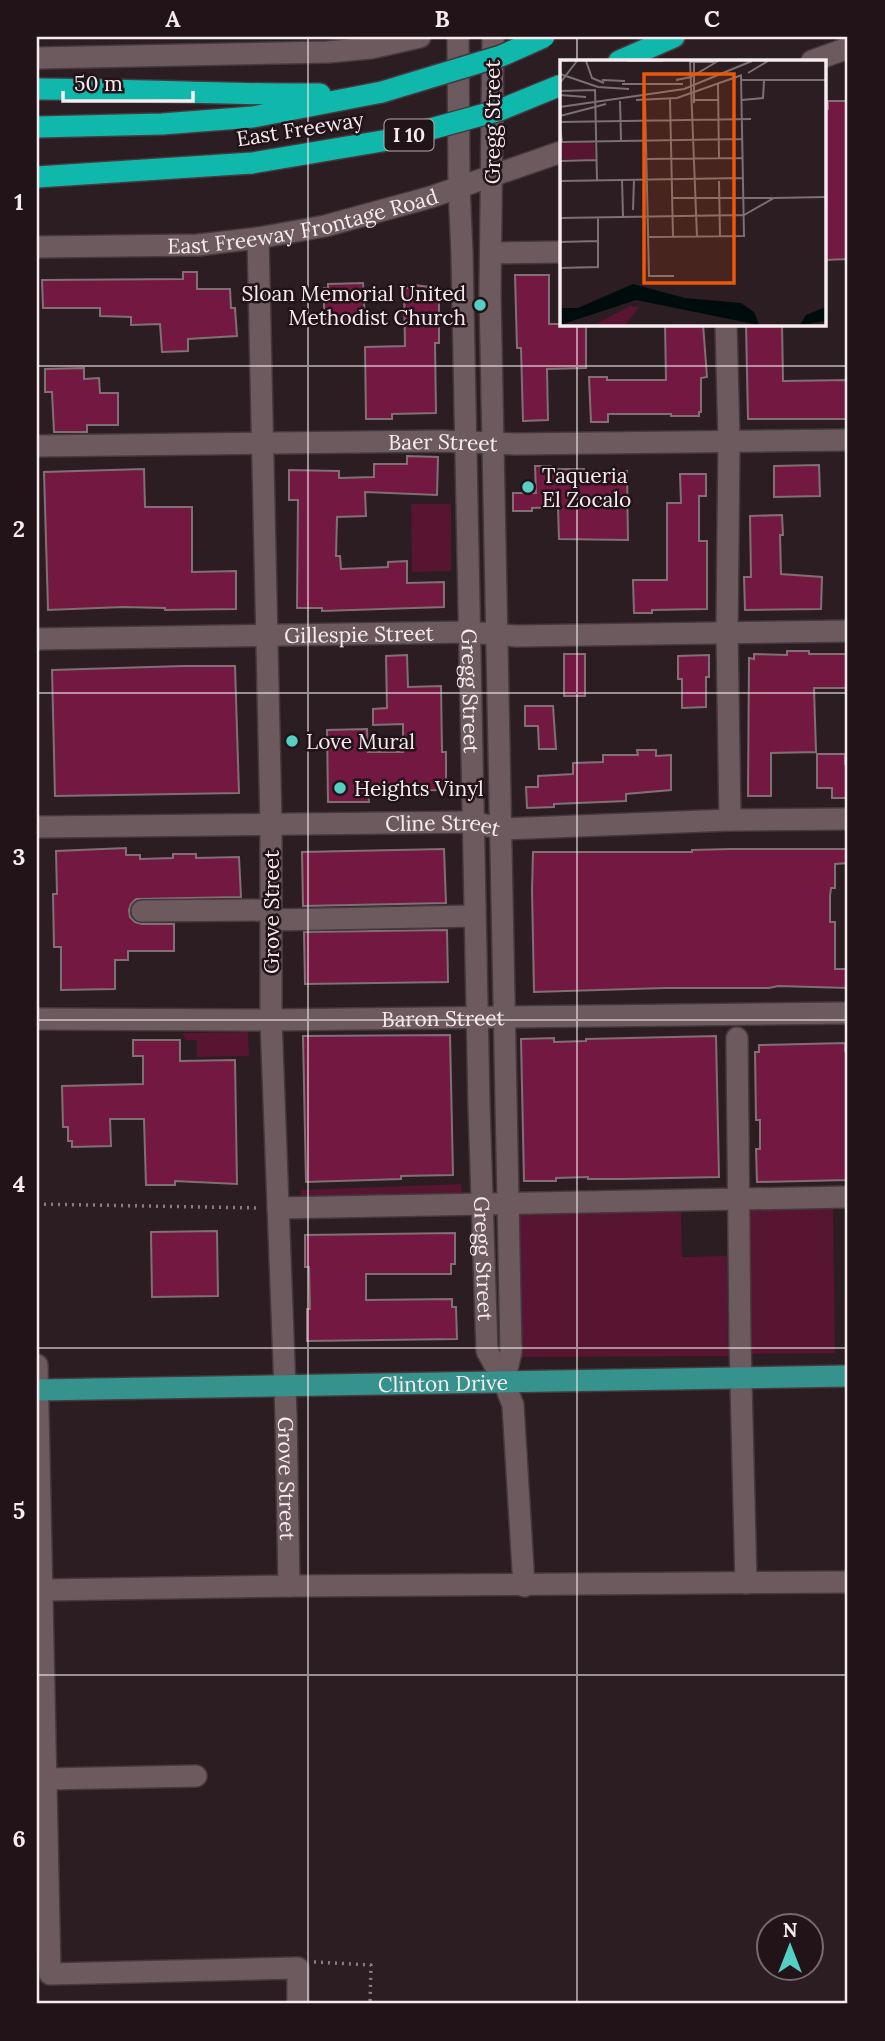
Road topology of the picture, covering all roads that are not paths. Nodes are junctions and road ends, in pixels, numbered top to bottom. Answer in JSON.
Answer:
{"nodes":[{"id":1,"x":419,"y":37,"type":"edge"},
{"id":2,"x":458,"y":37,"type":"edge"},
{"id":3,"x":493,"y":37,"type":"edge"},
{"id":4,"x":544,"y":37,"type":"edge"},
{"id":5,"x":665,"y":41,"type":"edge"},
{"id":6,"x":848,"y":48,"type":"edge"},
{"id":7,"x":37,"y":58,"type":"edge"},
{"id":8,"x":621,"y":60,"type":"edge"},
{"id":9,"x":815,"y":60,"type":"edge"},
{"id":10,"x":560,"y":85,"type":"edge"},
{"id":11,"x":37,"y":89,"type":"edge"},
{"id":12,"x":382,"y":92,"type":"junction"},
{"id":13,"x":37,"y":127,"type":"edge"},
{"id":14,"x":560,"y":152,"type":"edge"},
{"id":15,"x":492,"y":176,"type":"junction"},
{"id":16,"x":40,"y":177,"type":"edge"},
{"id":17,"x":459,"y":186,"type":"junction"},
{"id":18,"x":258,"y":238,"type":"junction"},
{"id":19,"x":37,"y":247,"type":"edge"},
{"id":20,"x":560,"y":252,"type":"edge"},
{"id":21,"x":491,"y":253,"type":"junction"},
{"id":22,"x":726,"y":326,"type":"edge"},
{"id":23,"x":848,"y":440,"type":"edge"},
{"id":24,"x":466,"y":441,"type":"junction"},
{"id":25,"x":729,"y":441,"type":"junction"},
{"id":26,"x":262,"y":443,"type":"junction"},
{"id":27,"x":492,"y":444,"type":"junction"},
{"id":28,"x":37,"y":446,"type":"edge"},
{"id":29,"x":727,"y":631,"type":"junction"},
{"id":30,"x":848,"y":631,"type":"edge"},
{"id":31,"x":468,"y":632,"type":"junction"},
{"id":32,"x":266,"y":634,"type":"junction"},
{"id":33,"x":496,"y":636,"type":"junction"},
{"id":34,"x":37,"y":639,"type":"edge"},
{"id":35,"x":848,"y":819,"type":"edge"},
{"id":36,"x":730,"y":820,"type":"junction"},
{"id":37,"x":473,"y":822,"type":"junction"},
{"id":38,"x":271,"y":824,"type":"junction"},
{"id":39,"x":37,"y":827,"type":"edge"},
{"id":40,"x":501,"y":829,"type":"junction"},
{"id":41,"x":142,"y":911,"type":"dead end"},
{"id":42,"x":271,"y":915,"type":"junction"},
{"id":43,"x":475,"y":916,"type":"junction"},
{"id":44,"x":848,"y":1013,"type":"edge"},
{"id":45,"x":478,"y":1017,"type":"junction"},
{"id":46,"x":506,"y":1017,"type":"junction"},
{"id":47,"x":37,"y":1019,"type":"edge"},
{"id":48,"x":271,"y":1020,"type":"junction"},
{"id":49,"x":737,"y":1038,"type":"dead end"},
{"id":50,"x":848,"y":1197,"type":"edge"},
{"id":51,"x":738,"y":1198,"type":"junction"},
{"id":52,"x":482,"y":1203,"type":"junction"},
{"id":53,"x":509,"y":1203,"type":"junction"},
{"id":54,"x":278,"y":1208,"type":"junction"},
{"id":55,"x":37,"y":1365,"type":"edge"},
{"id":56,"x":848,"y":1376,"type":"edge"},
{"id":57,"x":741,"y":1378,"type":"junction"},
{"id":58,"x":505,"y":1382,"type":"junction"},
{"id":59,"x":284,"y":1385,"type":"junction"},
{"id":60,"x":37,"y":1390,"type":"edge"},
{"id":61,"x":848,"y":1582,"type":"edge"},
{"id":62,"x":746,"y":1583,"type":"junction"},
{"id":63,"x":289,"y":1586,"type":"junction"},
{"id":64,"x":524,"y":1586,"type":"junction"},
{"id":65,"x":43,"y":1590,"type":"junction"},
{"id":66,"x":196,"y":1776,"type":"dead end"},
{"id":67,"x":47,"y":1779,"type":"junction"},
{"id":68,"x":298,"y":2004,"type":"edge"}],
"edges":[{"from":1,"to":7,"type":"street"},
{"from":2,"to":17,"type":"street","name":"Gregg Street"},
{"from":3,"to":15,"type":"street","name":"Gregg Street"},
{"from":4,"to":12,"type":"highway","name":"East Freeway","number":"I 10","bridge":true},
{"from":5,"to":8,"type":"highway"},
{"from":6,"to":9,"type":"street"},
{"from":10,"to":16,"type":"highway","name":"East Freeway","number":"I 10","bridge":true},
{"from":11,"to":12,"type":"highway"},
{"from":12,"to":13,"type":"highway","name":"East Freeway","number":"I 10"},
{"from":14,"to":15,"type":"street","name":"East Freeway Frontage Road"},
{"from":15,"to":17,"type":"street","name":"East Freeway Frontage Road"},
{"from":15,"to":21,"type":"street","name":"Gregg Street"},
{"from":17,"to":18,"type":"street","name":"East Freeway Frontage Road"},
{"from":17,"to":24,"type":"street","name":"Gregg Street"},
{"from":18,"to":19,"type":"street","name":"East Freeway Frontage Road"},
{"from":18,"to":26,"type":"street","name":"Grove Street"},
{"from":20,"to":21,"type":"street"},
{"from":21,"to":27,"type":"street","name":"Gregg Street"},
{"from":22,"to":25,"type":"street"},
{"from":23,"to":25,"type":"street","name":"Baer Street"},
{"from":24,"to":26,"type":"street","name":"Baer Street"},
{"from":24,"to":27,"type":"street","name":"Baer Street"},
{"from":24,"to":31,"type":"street","name":"Gregg Street"},
{"from":25,"to":27,"type":"street","name":"Baer Street"},
{"from":25,"to":29,"type":"street"},
{"from":26,"to":28,"type":"street","name":"Baer Street"},
{"from":26,"to":32,"type":"street","name":"Grove Street"},
{"from":27,"to":33,"type":"street","name":"Gregg Street"},
{"from":29,"to":30,"type":"street","name":"Gillespie Street"},
{"from":29,"to":33,"type":"street","name":"Gillespie Street"},
{"from":29,"to":36,"type":"street"},
{"from":31,"to":32,"type":"street","name":"Gillespie Street"},
{"from":31,"to":33,"type":"street","name":"Gillespie Street"},
{"from":31,"to":37,"type":"street","name":"Gregg Street"},
{"from":32,"to":34,"type":"street","name":"Gillespie Street"},
{"from":32,"to":38,"type":"street","name":"Grove Street"},
{"from":33,"to":40,"type":"street","name":"Gregg Street"},
{"from":35,"to":36,"type":"street","name":"Cline Street"},
{"from":36,"to":40,"type":"street","name":"Cline Street"},
{"from":37,"to":38,"type":"street","name":"Cline Street"},
{"from":37,"to":40,"type":"street","name":"Cline Street"},
{"from":37,"to":43,"type":"street","name":"Gregg Street"},
{"from":38,"to":39,"type":"street","name":"Cline Street"},
{"from":38,"to":42,"type":"street","name":"Grove Street"},
{"from":40,"to":46,"type":"street","name":"Gregg Street"},
{"from":41,"to":42,"type":"street"},
{"from":42,"to":43,"type":"street"},
{"from":42,"to":48,"type":"street","name":"Grove Street"},
{"from":43,"to":45,"type":"street","name":"Gregg Street"},
{"from":44,"to":46,"type":"street","name":"Baron Street"},
{"from":45,"to":46,"type":"street","name":"Baron Street"},
{"from":45,"to":48,"type":"street","name":"Baron Street"},
{"from":45,"to":52,"type":"street","name":"Gregg Street"},
{"from":46,"to":53,"type":"street","name":"Gregg Street"},
{"from":47,"to":48,"type":"street","name":"Baron Street"},
{"from":48,"to":54,"type":"street","name":"Grove Street"},
{"from":49,"to":51,"type":"street"},
{"from":50,"to":51,"type":"street"},
{"from":51,"to":53,"type":"street"},
{"from":51,"to":57,"type":"street"},
{"from":52,"to":53,"type":"street"},
{"from":52,"to":54,"type":"street"},
{"from":52,"to":58,"type":"street","name":"Gregg Street"},
{"from":53,"to":58,"type":"street","name":"Gregg Street"},
{"from":54,"to":59,"type":"street","name":"Grove Street"},
{"from":55,"to":60,"type":"street"},
{"from":56,"to":57,"type":"main road","name":"Clinton Drive"},
{"from":57,"to":58,"type":"main road","name":"Clinton Drive"},
{"from":57,"to":62,"type":"street"},
{"from":58,"to":59,"type":"main road","name":"Clinton Drive"},
{"from":58,"to":64,"type":"street","name":"Gregg Street"},
{"from":59,"to":60,"type":"main road","name":"Clinton Drive"},
{"from":59,"to":63,"type":"street","name":"Grove Street"},
{"from":60,"to":65,"type":"street"},
{"from":61,"to":62,"type":"street"},
{"from":62,"to":64,"type":"street"},
{"from":63,"to":64,"type":"street"},
{"from":63,"to":65,"type":"street"},
{"from":65,"to":67,"type":"street"},
{"from":66,"to":67,"type":"street"},
{"from":67,"to":68,"type":"street"}]}
